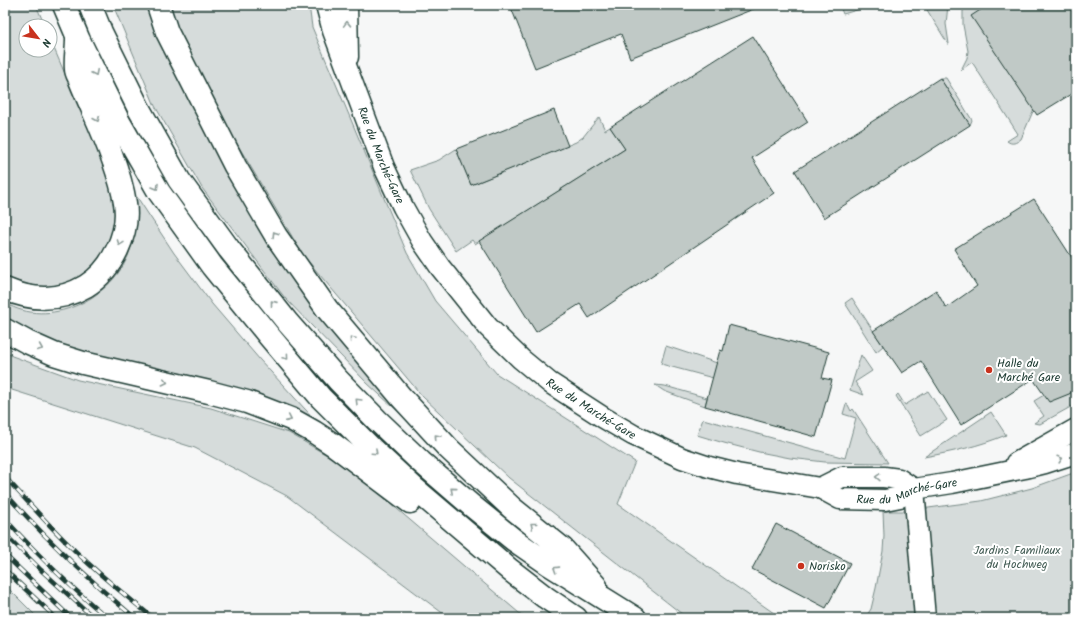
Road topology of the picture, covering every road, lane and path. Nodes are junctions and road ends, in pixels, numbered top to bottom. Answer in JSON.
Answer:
{"nodes":[{"id":1,"x":64,"y":5,"type":"edge"},
{"id":2,"x":90,"y":5,"type":"edge"},
{"id":3,"x":158,"y":5,"type":"edge"},
{"id":4,"x":326,"y":5,"type":"edge"},
{"id":5,"x":347,"y":5,"type":"edge"},
{"id":6,"x":78,"y":38,"type":"junction"},
{"id":7,"x":349,"y":71,"type":"junction"},
{"id":8,"x":5,"y":289,"type":"edge"},
{"id":9,"x":5,"y":330,"type":"edge"},
{"id":10,"x":1076,"y":430,"type":"edge"},
{"id":11,"x":1076,"y":453,"type":"edge"},
{"id":12,"x":995,"y":474,"type":"junction"},
{"id":13,"x":914,"y":489,"type":"junction"},
{"id":14,"x":510,"y":570,"type":"junction"},
{"id":15,"x":613,"y":604,"type":"junction"},
{"id":16,"x":576,"y":618,"type":"edge"},
{"id":17,"x":635,"y":618,"type":"edge"},
{"id":18,"x":924,"y":618,"type":"edge"}],
"edges":[{"from":1,"to":6,"type":"highway"},
{"from":15,"to":2,"type":"highway","one_way":true},
{"from":15,"to":3,"type":"highway","one_way":true},
{"from":4,"to":7,"type":"street","name":"Rue du Marché-Gare"},
{"from":7,"to":5,"type":"street","one_way":true},
{"from":6,"to":8,"type":"highway","one_way":true},
{"from":6,"to":14,"type":"highway","one_way":true},
{"from":7,"to":13,"type":"street","name":"Rue du Marché-Gare"},
{"from":9,"to":14,"type":"highway","one_way":true},
{"from":10,"to":12,"type":"street","name":"Rue du Marché-Gare"},
{"from":12,"to":11,"type":"street","name":"Rue du Marché-Gare","one_way":true},
{"from":12,"to":13,"type":"street","name":"Rue du Marché-Gare"},
{"from":13,"to":18,"type":"street"},
{"from":14,"to":16,"type":"highway"},
{"from":15,"to":17,"type":"highway"}]}
